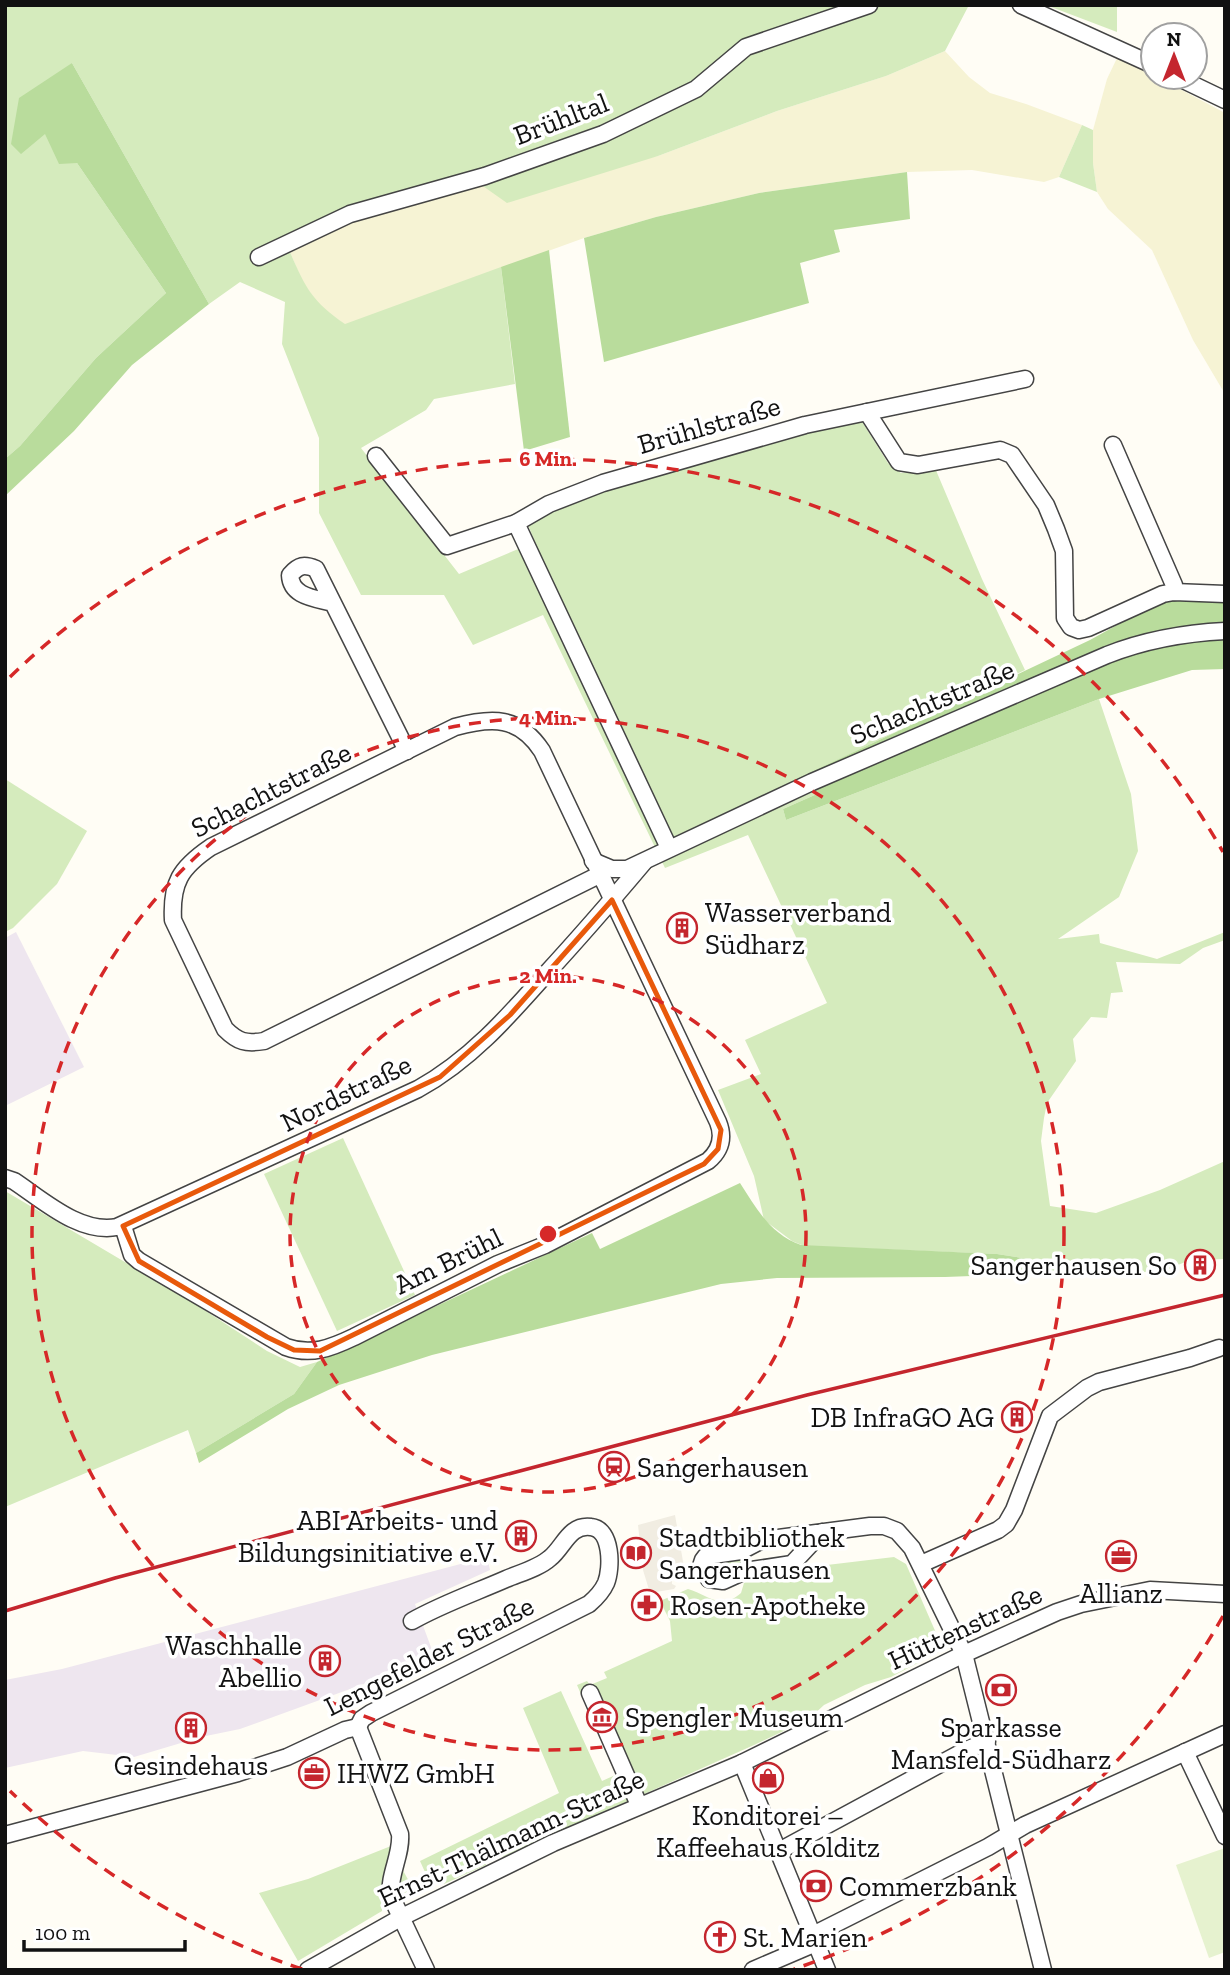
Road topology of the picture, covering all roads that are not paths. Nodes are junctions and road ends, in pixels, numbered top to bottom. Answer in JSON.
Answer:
{"nodes":[{"id":1,"x":869,"y":5,"type":"edge"},
{"id":2,"x":1021,"y":5,"type":"edge"},
{"id":3,"x":1139,"y":59,"type":"edge"},
{"id":4,"x":1206,"y":91,"type":"edge"},
{"id":5,"x":1225,"y":100,"type":"edge"},
{"id":6,"x":259,"y":257,"type":"dead end"},
{"id":7,"x":1025,"y":379,"type":"dead end"},
{"id":8,"x":867,"y":412,"type":"junction"},
{"id":9,"x":1113,"y":445,"type":"dead end"},
{"id":10,"x":376,"y":456,"type":"dead end"},
{"id":11,"x":516,"y":523,"type":"junction"},
{"id":12,"x":1174,"y":592,"type":"junction"},
{"id":13,"x":1225,"y":594,"type":"edge"},
{"id":14,"x":333,"y":603,"type":"dead end"},
{"id":15,"x":1225,"y":631,"type":"edge"},
{"id":16,"x":407,"y":751,"type":"junction"},
{"id":17,"x":669,"y":848,"type":"junction"},
{"id":18,"x":644,"y":862,"type":"junction"},
{"id":19,"x":596,"y":868,"type":"junction"},
{"id":20,"x":612,"y":900,"type":"junction"},
{"id":21,"x":5,"y":1178,"type":"edge"},
{"id":22,"x":122,"y":1226,"type":"junction"},
{"id":23,"x":1219,"y":1348,"type":"dead end"},
{"id":24,"x":822,"y":1532,"type":"junction"},
{"id":25,"x":921,"y":1564,"type":"junction"},
{"id":26,"x":1225,"y":1594,"type":"edge"},
{"id":27,"x":412,"y":1621,"type":"dead end"},
{"id":28,"x":964,"y":1654,"type":"junction"},
{"id":29,"x":590,"y":1693,"type":"dead end"},
{"id":30,"x":358,"y":1727,"type":"junction"},
{"id":31,"x":1225,"y":1734,"type":"edge"},
{"id":32,"x":988,"y":1741,"type":"junction"},
{"id":33,"x":1185,"y":1752,"type":"junction"},
{"id":34,"x":741,"y":1763,"type":"junction"},
{"id":35,"x":639,"y":1805,"type":"junction"},
{"id":36,"x":1010,"y":1834,"type":"junction"},
{"id":37,"x":5,"y":1835,"type":"edge"},
{"id":38,"x":1225,"y":1836,"type":"edge"},
{"id":39,"x":779,"y":1851,"type":"junction"},
{"id":40,"x":402,"y":1917,"type":"junction"},
{"id":41,"x":814,"y":1939,"type":"junction"},
{"id":42,"x":308,"y":1970,"type":"edge"},
{"id":43,"x":426,"y":1970,"type":"edge"},
{"id":44,"x":753,"y":1970,"type":"edge"},
{"id":45,"x":827,"y":1970,"type":"edge"},
{"id":46,"x":1043,"y":1970,"type":"edge"}],
"edges":[{"from":1,"to":6,"type":"street","name":"Brühltal"},
{"from":2,"to":3,"type":"street"},
{"from":4,"to":5,"type":"street"},
{"from":7,"to":8,"type":"street","name":"Brühlstraße"},
{"from":8,"to":11,"type":"street","name":"Brühlstraße"},
{"from":8,"to":12,"type":"street"},
{"from":9,"to":12,"type":"street"},
{"from":10,"to":11,"type":"street","name":"Brühlstraße"},
{"from":11,"to":17,"type":"street"},
{"from":12,"to":13,"type":"street"},
{"from":14,"to":16,"type":"street"},
{"from":15,"to":17,"type":"street","name":"Schachtstraße"},
{"from":16,"to":19,"type":"street","name":"Schachtstraße"},
{"from":16,"to":19,"type":"street","name":"Schachtstraße"},
{"from":17,"to":18,"type":"street","name":"Schachtstraße"},
{"from":18,"to":19,"type":"street","name":"Schachtstraße"},
{"from":18,"to":20,"type":"street","name":"Nordstraße"},
{"from":19,"to":20,"type":"street","name":"Schachtstraße"},
{"from":20,"to":22,"type":"street","name":"Nordstraße"},
{"from":20,"to":22,"type":"street","name":"Am Brühl"},
{"from":21,"to":22,"type":"street","name":"Nordstraße"},
{"from":23,"to":25,"type":"street"},
{"from":24,"to":24,"type":"street"},
{"from":24,"to":25,"type":"street"},
{"from":25,"to":28,"type":"street"},
{"from":26,"to":28,"type":"street","name":"Hüttenstraße"},
{"from":27,"to":30,"type":"street","name":"Lengefelder Straße"},
{"from":28,"to":32,"type":"street"},
{"from":28,"to":34,"type":"street","name":"Hüttenstraße"},
{"from":29,"to":35,"type":"street"},
{"from":30,"to":37,"type":"street","name":"Lengefelder Straße"},
{"from":30,"to":40,"type":"street"},
{"from":31,"to":33,"type":"street"},
{"from":32,"to":36,"type":"street"},
{"from":32,"to":39,"type":"street"},
{"from":33,"to":36,"type":"street"},
{"from":33,"to":38,"type":"street"},
{"from":34,"to":35,"type":"street","name":"Ernst-Thälmann-Straße"},
{"from":34,"to":39,"type":"street"},
{"from":35,"to":40,"type":"street","name":"Ernst-Thälmann-Straße"},
{"from":36,"to":41,"type":"street"},
{"from":36,"to":46,"type":"street"},
{"from":39,"to":41,"type":"street"},
{"from":40,"to":42,"type":"street","name":"Ernst-Thälmann-Straße"},
{"from":40,"to":43,"type":"street"},
{"from":41,"to":44,"type":"street"},
{"from":41,"to":45,"type":"street"}]}
